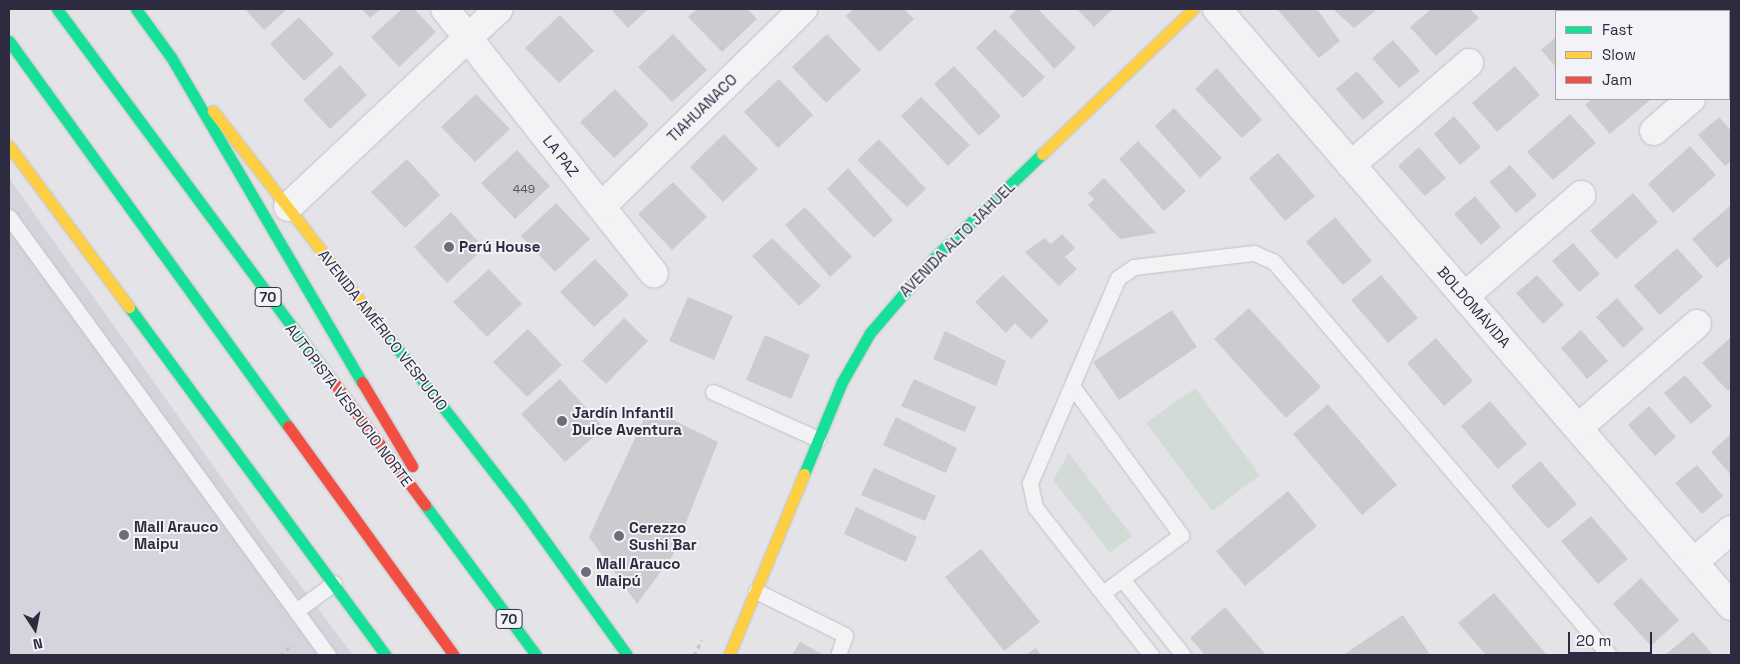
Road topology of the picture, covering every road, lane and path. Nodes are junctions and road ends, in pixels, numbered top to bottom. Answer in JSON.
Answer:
{"nodes":[{"id":1,"x":57,"y":9,"type":"edge"},
{"id":2,"x":136,"y":9,"type":"edge"},
{"id":3,"x":445,"y":9,"type":"edge"},
{"id":4,"x":499,"y":9,"type":"edge"},
{"id":5,"x":803,"y":9,"type":"edge"},
{"id":6,"x":1193,"y":9,"type":"edge"},
{"id":7,"x":1217,"y":9,"type":"edge"},
{"id":8,"x":467,"y":39,"type":"junction"},
{"id":9,"x":9,"y":41,"type":"edge"},
{"id":10,"x":171,"y":57,"type":"junction"},
{"id":11,"x":1469,"y":63,"type":"dead end"},
{"id":12,"x":1690,"y":100,"type":"edge"},
{"id":13,"x":1654,"y":131,"type":"dead end"},
{"id":14,"x":9,"y":146,"type":"edge"},
{"id":15,"x":1351,"y":165,"type":"junction"},
{"id":16,"x":1581,"y":195,"type":"dead end"},
{"id":17,"x":288,"y":207,"type":"junction"},
{"id":18,"x":601,"y":207,"type":"junction"},
{"id":19,"x":9,"y":217,"type":"edge"},
{"id":20,"x":654,"y":274,"type":"dead end"},
{"id":21,"x":1465,"y":296,"type":"junction"},
{"id":22,"x":1697,"y":324,"type":"dead end"},
{"id":23,"x":1072,"y":386,"type":"junction"},
{"id":24,"x":713,"y":392,"type":"dead end"},
{"id":25,"x":1578,"y":428,"type":"junction"},
{"id":26,"x":818,"y":439,"type":"junction"},
{"id":27,"x":1731,"y":530,"type":"edge"},
{"id":28,"x":1694,"y":562,"type":"junction"},
{"id":29,"x":1122,"y":579,"type":"junction"},
{"id":30,"x":482,"y":583,"type":"junction"},
{"id":31,"x":334,"y":584,"type":"junction"},
{"id":32,"x":756,"y":591,"type":"junction"},
{"id":33,"x":1103,"y":593,"type":"junction"},
{"id":34,"x":1731,"y":606,"type":"edge"},
{"id":35,"x":296,"y":611,"type":"junction"},
{"id":36,"x":328,"y":655,"type":"edge"},
{"id":37,"x":386,"y":655,"type":"edge"},
{"id":38,"x":454,"y":655,"type":"edge"},
{"id":39,"x":536,"y":655,"type":"edge"},
{"id":40,"x":627,"y":655,"type":"edge"},
{"id":41,"x":729,"y":655,"type":"edge"},
{"id":42,"x":838,"y":655,"type":"edge"},
{"id":43,"x":1151,"y":655,"type":"edge"},
{"id":44,"x":1183,"y":655,"type":"edge"},
{"id":45,"x":1609,"y":655,"type":"edge"}],
"edges":[{"from":1,"to":30,"type":"main road","name":"AUTOPISTA VESPUCIO NORTE","number":"70"},
{"from":2,"to":10,"type":"main road","name":"AVENIDA AMÉRICO VESPUCIO"},
{"from":3,"to":8,"type":"street","name":"LA PAZ"},
{"from":4,"to":8,"type":"street"},
{"from":5,"to":18,"type":"street","name":"TIAHUANACO"},
{"from":6,"to":26,"type":"main road","name":"AVENIDA ALTO JAHUEL"},
{"from":7,"to":15,"type":"street","name":"BOLDOMÁVIDA"},
{"from":8,"to":17,"type":"street"},
{"from":8,"to":18,"type":"street","name":"LA PAZ"},
{"from":9,"to":38,"type":"main road"},
{"from":10,"to":17,"type":"main road","name":"AVENIDA AMÉRICO VESPUCIO"},
{"from":10,"to":30,"type":"main road"},
{"from":11,"to":15,"type":"street"},
{"from":12,"to":13,"type":"street"},
{"from":14,"to":31,"type":"main road"},
{"from":15,"to":21,"type":"street","name":"BOLDOMÁVIDA"},
{"from":16,"to":21,"type":"street"},
{"from":17,"to":40,"type":"main road","name":"AVENIDA AMÉRICO VESPUCIO"},
{"from":18,"to":20,"type":"street","name":"LA PAZ"},
{"from":19,"to":35,"type":"lane"},
{"from":21,"to":25,"type":"street","name":"BOLDOMÁVIDA"},
{"from":22,"to":25,"type":"street"},
{"from":23,"to":29,"type":"lane"},
{"from":23,"to":33,"type":"lane"},
{"from":23,"to":45,"type":"lane"},
{"from":24,"to":26,"type":"lane"},
{"from":25,"to":28,"type":"street","name":"BOLDOMÁVIDA"},
{"from":26,"to":32,"type":"main road","name":"AVENIDA ALTO JAHUEL"},
{"from":27,"to":28,"type":"street"},
{"from":28,"to":34,"type":"street","name":"BOLDOMÁVIDA"},
{"from":29,"to":33,"type":"lane"},
{"from":29,"to":44,"type":"lane"},
{"from":30,"to":39,"type":"main road","name":"AUTOPISTA VESPUCIO NORTE","number":"70"},
{"from":31,"to":35,"type":"lane"},
{"from":31,"to":37,"type":"main road"},
{"from":32,"to":41,"type":"main road","name":"AVENIDA ALTO JAHUEL"},
{"from":32,"to":42,"type":"lane"},
{"from":33,"to":43,"type":"lane"},
{"from":35,"to":36,"type":"lane"}]}
